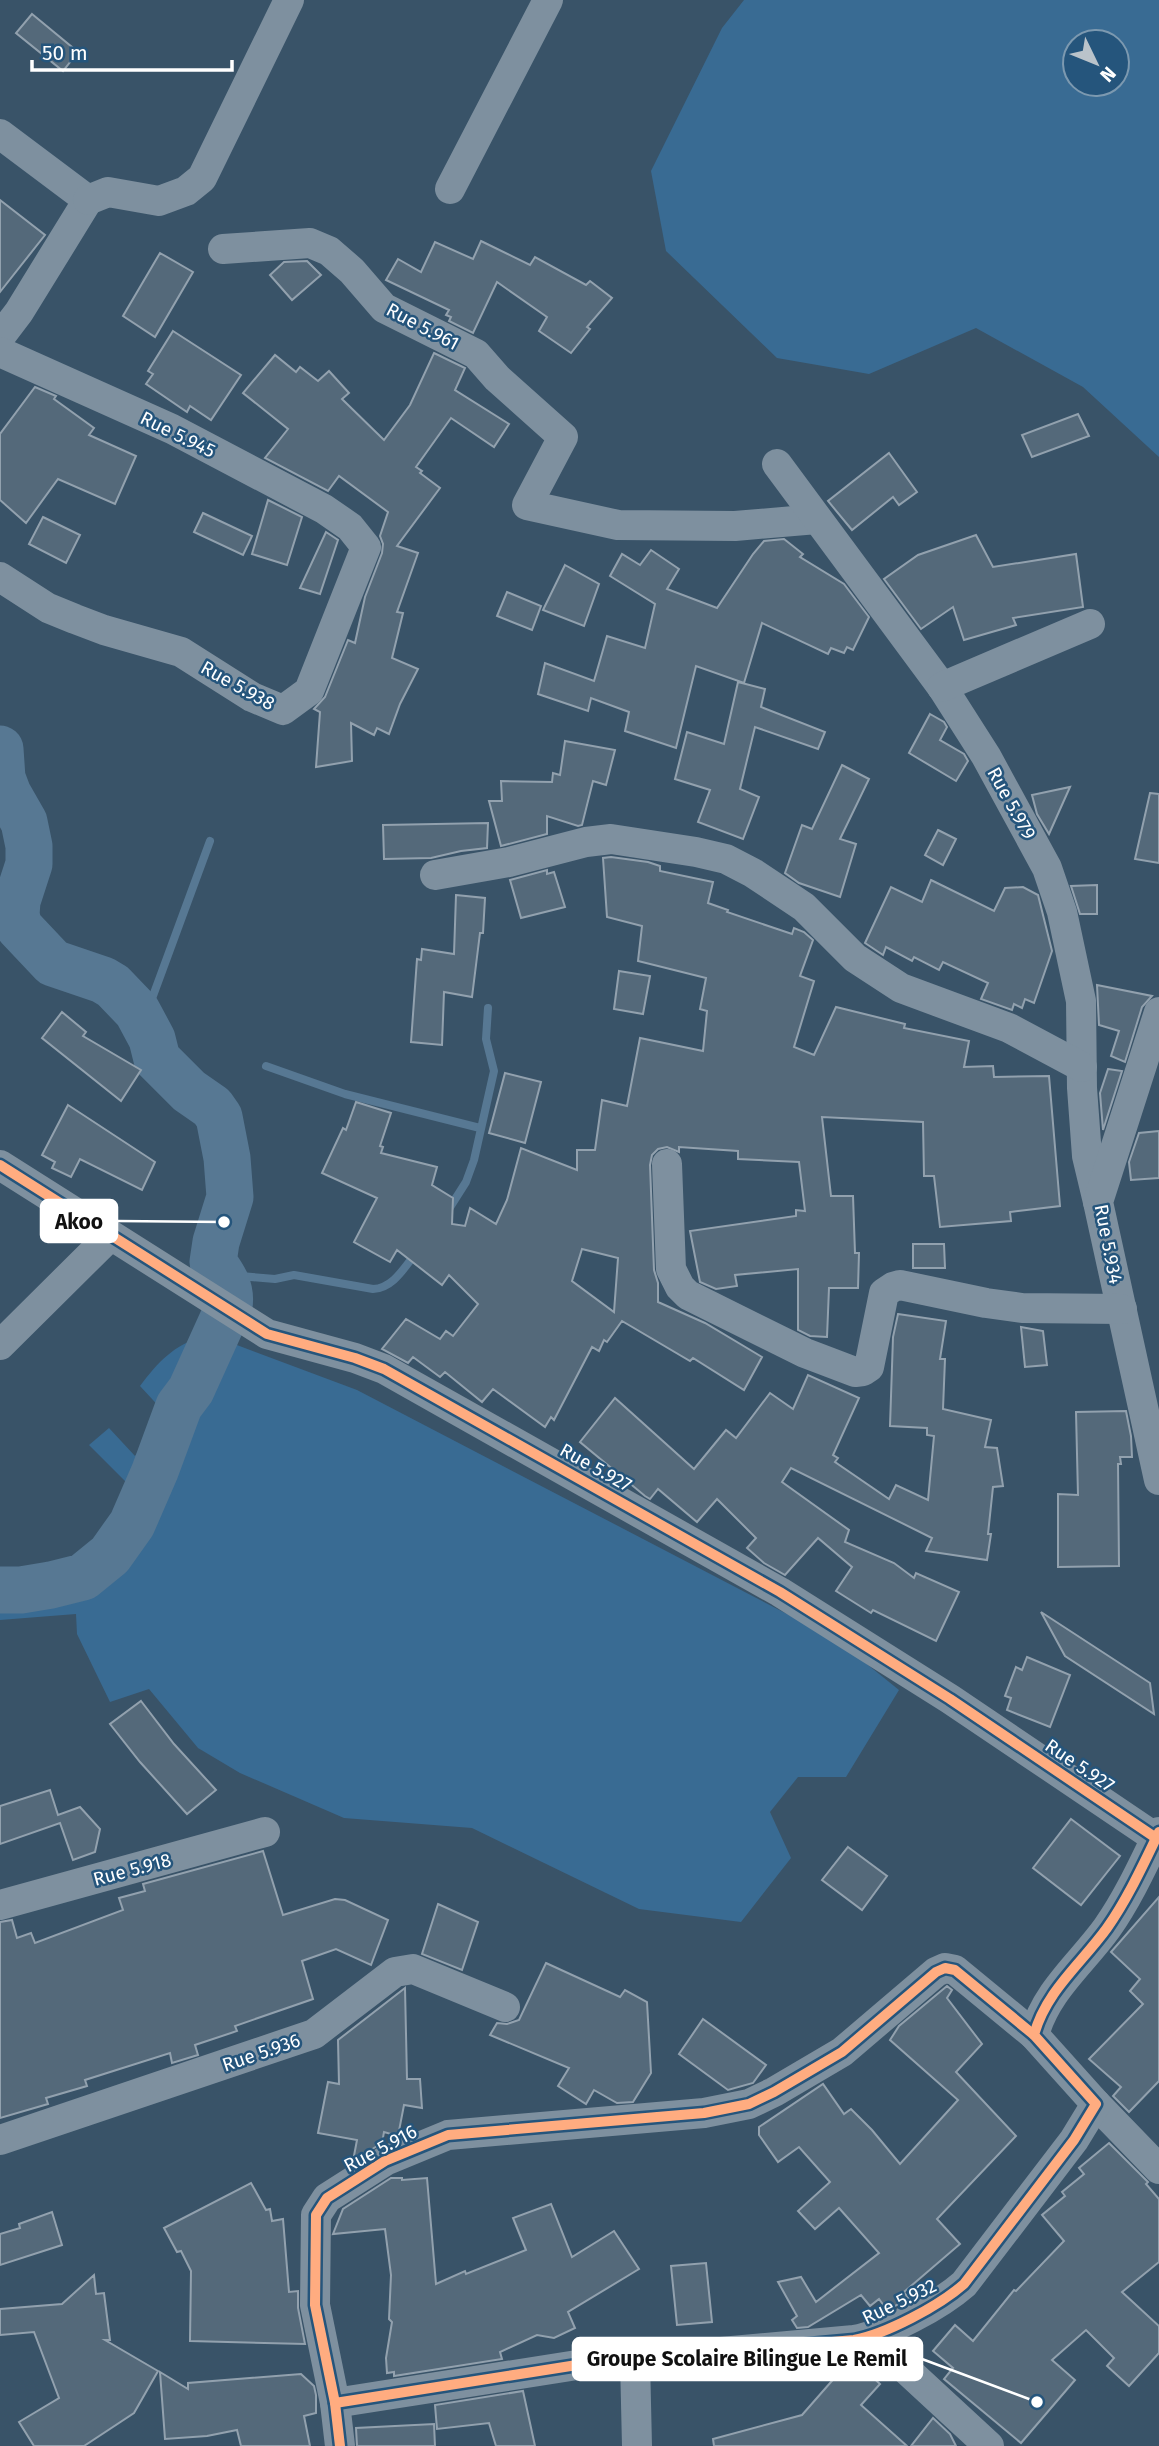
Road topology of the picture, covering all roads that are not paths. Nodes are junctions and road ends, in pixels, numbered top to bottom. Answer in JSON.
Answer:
{"nodes":[{"id":1,"x":289,"y":0,"type":"edge"},
{"id":2,"x":548,"y":0,"type":"edge"},
{"id":3,"x":0,"y":134,"type":"edge"},
{"id":4,"x":450,"y":189,"type":"dead end"},
{"id":5,"x":88,"y":200,"type":"junction"},
{"id":6,"x":223,"y":249,"type":"dead end"},
{"id":7,"x":0,"y":337,"type":"edge"},
{"id":8,"x":0,"y":352,"type":"edge"},
{"id":9,"x":776,"y":464,"type":"dead end"},
{"id":10,"x":817,"y":519,"type":"junction"},
{"id":11,"x":350,"y":527,"type":"joint"},
{"id":12,"x":0,"y":577,"type":"edge"},
{"id":13,"x":1090,"y":624,"type":"dead end"},
{"id":14,"x":942,"y":687,"type":"junction"},
{"id":15,"x":435,"y":875,"type":"dead end"},
{"id":16,"x":1159,"y":1012,"type":"edge"},
{"id":17,"x":1082,"y":1067,"type":"junction"},
{"id":18,"x":667,"y":1164,"type":"dead end"},
{"id":19,"x":0,"y":1165,"type":"edge"},
{"id":20,"x":1097,"y":1202,"type":"junction"},
{"id":21,"x":110,"y":1236,"type":"junction"},
{"id":22,"x":1122,"y":1309,"type":"junction"},
{"id":23,"x":0,"y":1345,"type":"edge"},
{"id":24,"x":1159,"y":1480,"type":"edge"},
{"id":25,"x":265,"y":1832,"type":"dead end"},
{"id":26,"x":1158,"y":1835,"type":"edge"},
{"id":27,"x":0,"y":1905,"type":"edge"},
{"id":28,"x":505,"y":2007,"type":"dead end"},
{"id":29,"x":1034,"y":2035,"type":"junction"},
{"id":30,"x":1096,"y":2104,"type":"junction"},
{"id":31,"x":0,"y":2140,"type":"edge"},
{"id":32,"x":1159,"y":2169,"type":"edge"},
{"id":33,"x":871,"y":2337,"type":"junction"},
{"id":34,"x":635,"y":2360,"type":"junction"},
{"id":35,"x":335,"y":2403,"type":"junction"},
{"id":36,"x":340,"y":2446,"type":"edge"},
{"id":37,"x":637,"y":2446,"type":"edge"},
{"id":38,"x":989,"y":2446,"type":"edge"}],
"edges":[{"from":1,"to":5,"type":"street"},
{"from":2,"to":4,"type":"street"},
{"from":3,"to":5,"type":"street"},
{"from":5,"to":7,"type":"street"},
{"from":6,"to":10,"type":"street","name":"Rue 5.961"},
{"from":8,"to":11,"type":"street","name":"Rue 5.945"},
{"from":9,"to":10,"type":"street","name":"Rue 5.979"},
{"from":10,"to":14,"type":"street","name":"Rue 5.979"},
{"from":11,"to":12,"type":"street","name":"Rue 5.938"},
{"from":13,"to":14,"type":"street"},
{"from":14,"to":17,"type":"street","name":"Rue 5.979"},
{"from":15,"to":17,"type":"street"},
{"from":16,"to":20,"type":"street","name":"Rue 5.934"},
{"from":17,"to":20,"type":"street","name":"Rue 5.979"},
{"from":18,"to":22,"type":"street"},
{"from":19,"to":21,"type":"street","name":"Rue 5.927"},
{"from":20,"to":22,"type":"street","name":"Rue 5.934"},
{"from":21,"to":23,"type":"street"},
{"from":21,"to":26,"type":"street","name":"Rue 5.927"},
{"from":22,"to":24,"type":"street","name":"Rue 5.934"},
{"from":25,"to":27,"type":"street","name":"Rue 5.918"},
{"from":26,"to":29,"type":"street"},
{"from":28,"to":31,"type":"street","name":"Rue 5.936"},
{"from":29,"to":30,"type":"street"},
{"from":29,"to":35,"type":"street","name":"Rue 5.916"},
{"from":30,"to":32,"type":"street"},
{"from":30,"to":33,"type":"street","name":"Rue 5.932"},
{"from":33,"to":34,"type":"street","name":"Rue 5.932"},
{"from":33,"to":38,"type":"street"},
{"from":34,"to":35,"type":"street","name":"Rue 5.932"},
{"from":34,"to":37,"type":"street"},
{"from":35,"to":36,"type":"street","name":"Rue 5.916"}]}
